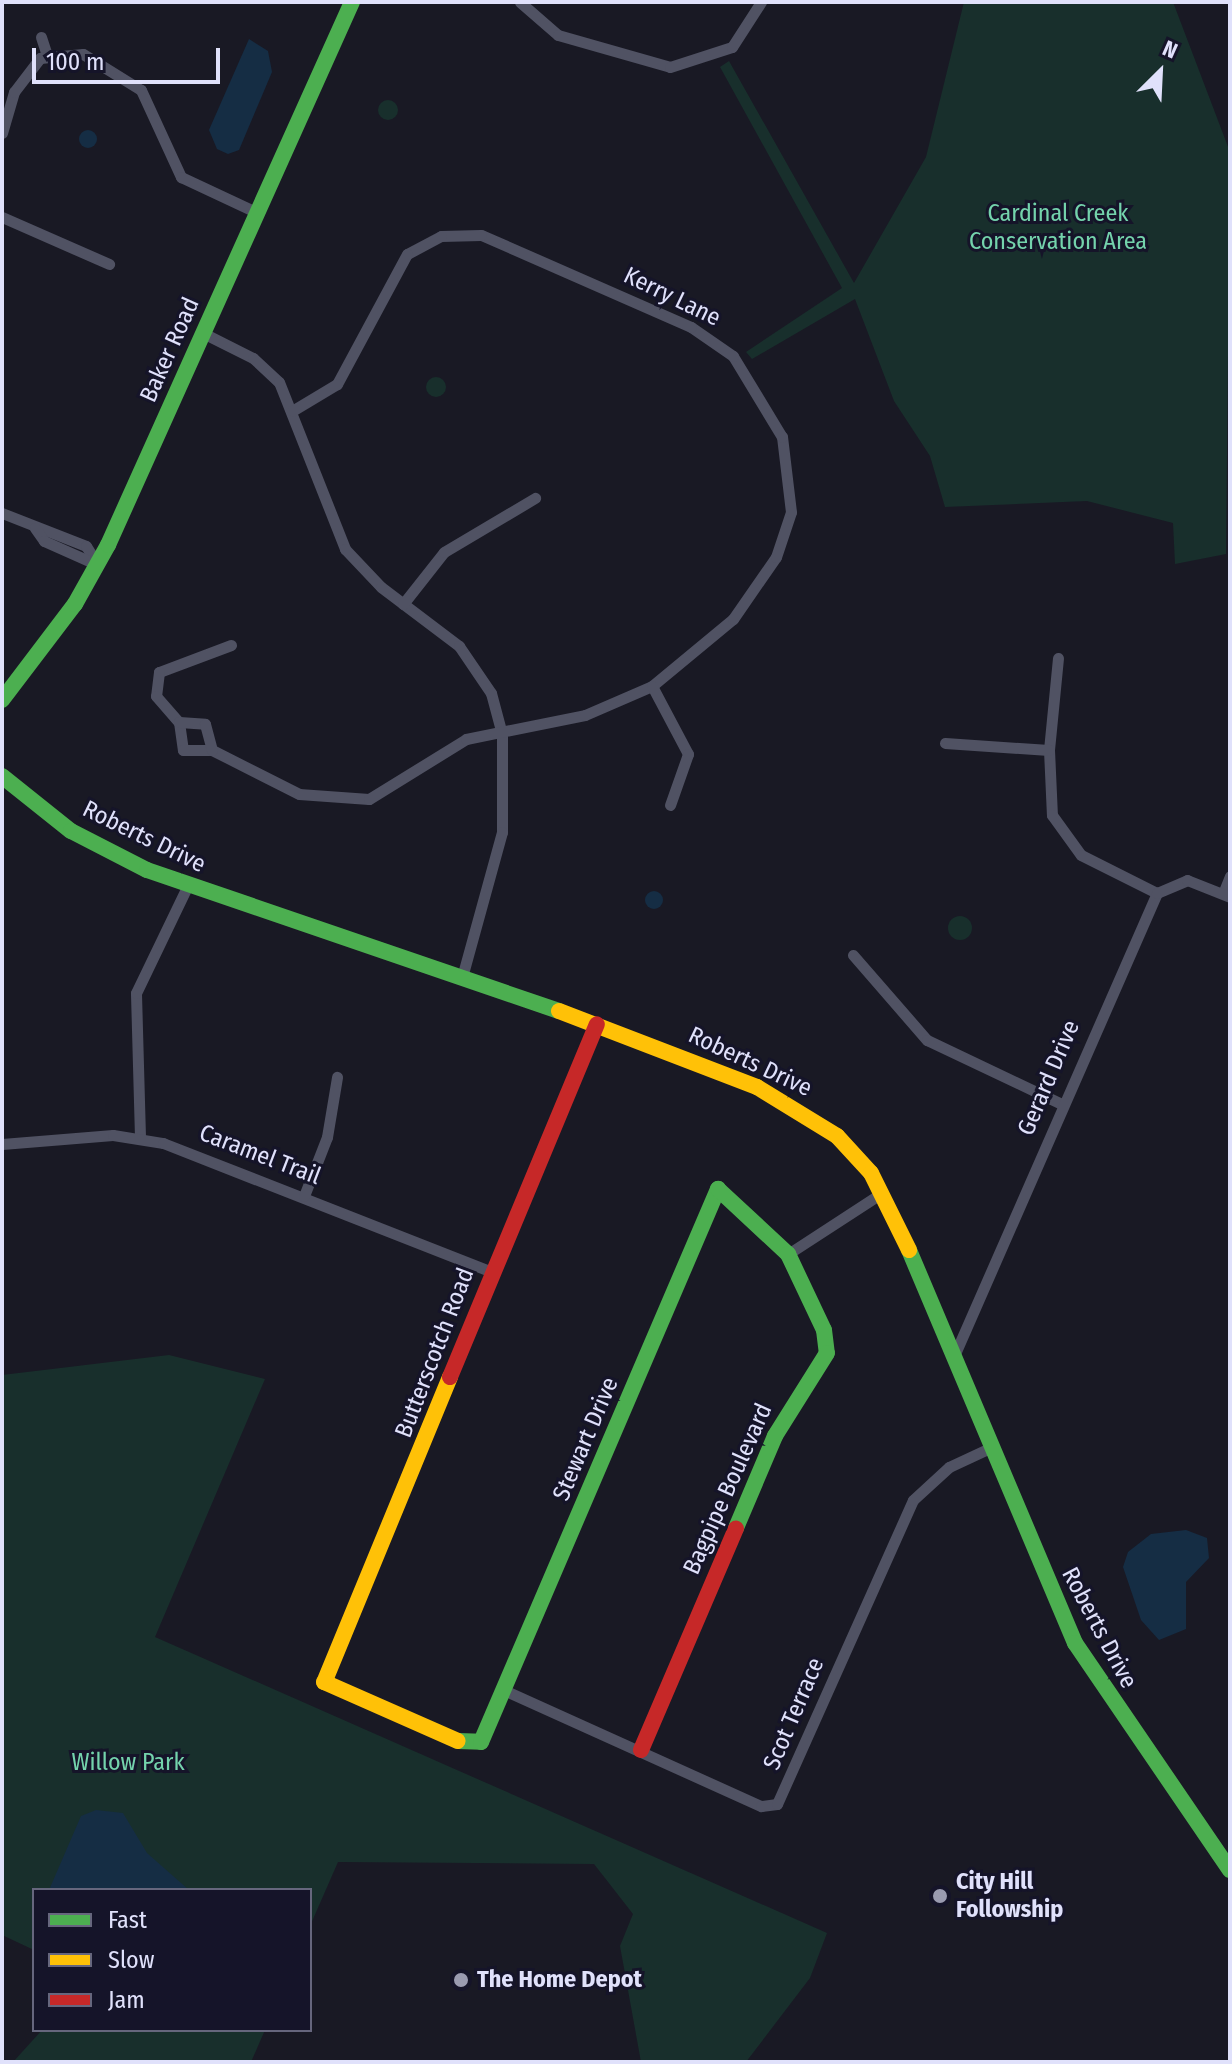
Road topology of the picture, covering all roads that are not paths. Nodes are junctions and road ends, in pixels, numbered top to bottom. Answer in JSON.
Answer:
{"nodes":[{"id":1,"x":352,"y":2,"type":"edge"},
{"id":2,"x":520,"y":2,"type":"edge"},
{"id":3,"x":761,"y":2,"type":"edge"},
{"id":4,"x":41,"y":37,"type":"dead end"},
{"id":5,"x":47,"y":55,"type":"junction"},
{"id":6,"x":2,"y":133,"type":"edge"},
{"id":7,"x":258,"y":213,"type":"junction"},
{"id":8,"x":2,"y":217,"type":"edge"},
{"id":9,"x":109,"y":264,"type":"dead end"},
{"id":10,"x":203,"y":333,"type":"junction"},
{"id":11,"x":292,"y":411,"type":"junction"},
{"id":12,"x":535,"y":498,"type":"dead end"},
{"id":13,"x":2,"y":513,"type":"edge"},
{"id":14,"x":98,"y":565,"type":"junction"},
{"id":15,"x":403,"y":604,"type":"junction"},
{"id":16,"x":231,"y":645,"type":"dead end"},
{"id":17,"x":1058,"y":658,"type":"dead end"},
{"id":18,"x":652,"y":686,"type":"junction"},
{"id":19,"x":2,"y":700,"type":"edge"},
{"id":20,"x":179,"y":722,"type":"junction"},
{"id":21,"x":502,"y":734,"type":"junction"},
{"id":22,"x":945,"y":743,"type":"dead end"},
{"id":23,"x":212,"y":750,"type":"junction"},
{"id":24,"x":1049,"y":750,"type":"junction"},
{"id":25,"x":2,"y":776,"type":"edge"},
{"id":26,"x":670,"y":805,"type":"dead end"},
{"id":27,"x":1230,"y":876,"type":"edge"},
{"id":28,"x":187,"y":887,"type":"junction"},
{"id":29,"x":1157,"y":893,"type":"junction"},
{"id":30,"x":1227,"y":894,"type":"edge"},
{"id":31,"x":853,"y":955,"type":"dead end"},
{"id":32,"x":463,"y":974,"type":"junction"},
{"id":33,"x":594,"y":1032,"type":"junction"},
{"id":34,"x":337,"y":1077,"type":"dead end"},
{"id":35,"x":1062,"y":1104,"type":"junction"},
{"id":36,"x":140,"y":1137,"type":"junction"},
{"id":37,"x":2,"y":1144,"type":"edge"},
{"id":38,"x":883,"y":1192,"type":"junction"},
{"id":39,"x":304,"y":1196,"type":"junction"},
{"id":40,"x":788,"y":1254,"type":"junction"},
{"id":41,"x":492,"y":1272,"type":"junction"},
{"id":42,"x":954,"y":1356,"type":"junction"},
{"id":43,"x":990,"y":1448,"type":"junction"},
{"id":44,"x":324,"y":1682,"type":"joint"},
{"id":45,"x":506,"y":1691,"type":"junction"},
{"id":46,"x":641,"y":1750,"type":"junction"},
{"id":47,"x":1230,"y":1870,"type":"edge"}],
"edges":[{"from":1,"to":7,"type":"street","name":"Baker Road"},
{"from":2,"to":3,"type":"street"},
{"from":4,"to":5,"type":"street"},
{"from":5,"to":6,"type":"street"},
{"from":5,"to":7,"type":"street"},
{"from":7,"to":10,"type":"street","name":"Baker Road"},
{"from":8,"to":9,"type":"street"},
{"from":10,"to":11,"type":"street"},
{"from":10,"to":14,"type":"street","name":"Baker Road"},
{"from":11,"to":15,"type":"street"},
{"from":11,"to":18,"type":"street","name":"Kerry Lane"},
{"from":12,"to":15,"type":"street"},
{"from":13,"to":14,"type":"street"},
{"from":14,"to":19,"type":"street","name":"Baker Road"},
{"from":15,"to":21,"type":"street"},
{"from":16,"to":20,"type":"street","name":"Kerry Lane"},
{"from":17,"to":24,"type":"street"},
{"from":18,"to":21,"type":"street","name":"Kerry Lane"},
{"from":18,"to":26,"type":"street"},
{"from":20,"to":23,"type":"street","name":"Kerry Lane"},
{"from":20,"to":23,"type":"street","name":"Kerry Lane"},
{"from":21,"to":23,"type":"street","name":"Kerry Lane"},
{"from":21,"to":32,"type":"street"},
{"from":22,"to":24,"type":"street"},
{"from":24,"to":29,"type":"street"},
{"from":25,"to":28,"type":"street","name":"Roberts Drive"},
{"from":27,"to":30,"type":"street"},
{"from":28,"to":32,"type":"street","name":"Roberts Drive"},
{"from":28,"to":36,"type":"street"},
{"from":29,"to":30,"type":"street"},
{"from":29,"to":35,"type":"street","name":"Gerard Drive"},
{"from":31,"to":35,"type":"street"},
{"from":32,"to":33,"type":"street","name":"Roberts Drive"},
{"from":33,"to":38,"type":"street","name":"Roberts Drive"},
{"from":33,"to":41,"type":"street","name":"Butterscotch Road"},
{"from":34,"to":39,"type":"street"},
{"from":35,"to":42,"type":"street","name":"Gerard Drive"},
{"from":36,"to":37,"type":"street","name":"Caramel Trail"},
{"from":36,"to":39,"type":"street","name":"Caramel Trail"},
{"from":38,"to":40,"type":"street"},
{"from":38,"to":42,"type":"street","name":"Roberts Drive"},
{"from":39,"to":41,"type":"street","name":"Caramel Trail"},
{"from":40,"to":45,"type":"street","name":"Stewart Drive"},
{"from":40,"to":46,"type":"street","name":"Bagpipe Boulevard"},
{"from":41,"to":44,"type":"street","name":"Butterscotch Road"},
{"from":42,"to":43,"type":"street","name":"Roberts Drive"},
{"from":43,"to":46,"type":"street","name":"Scot Terrace"},
{"from":43,"to":47,"type":"street","name":"Roberts Drive"},
{"from":44,"to":45,"type":"street","name":"Stewart Drive"},
{"from":45,"to":46,"type":"street","name":"Scot Terrace"}]}
